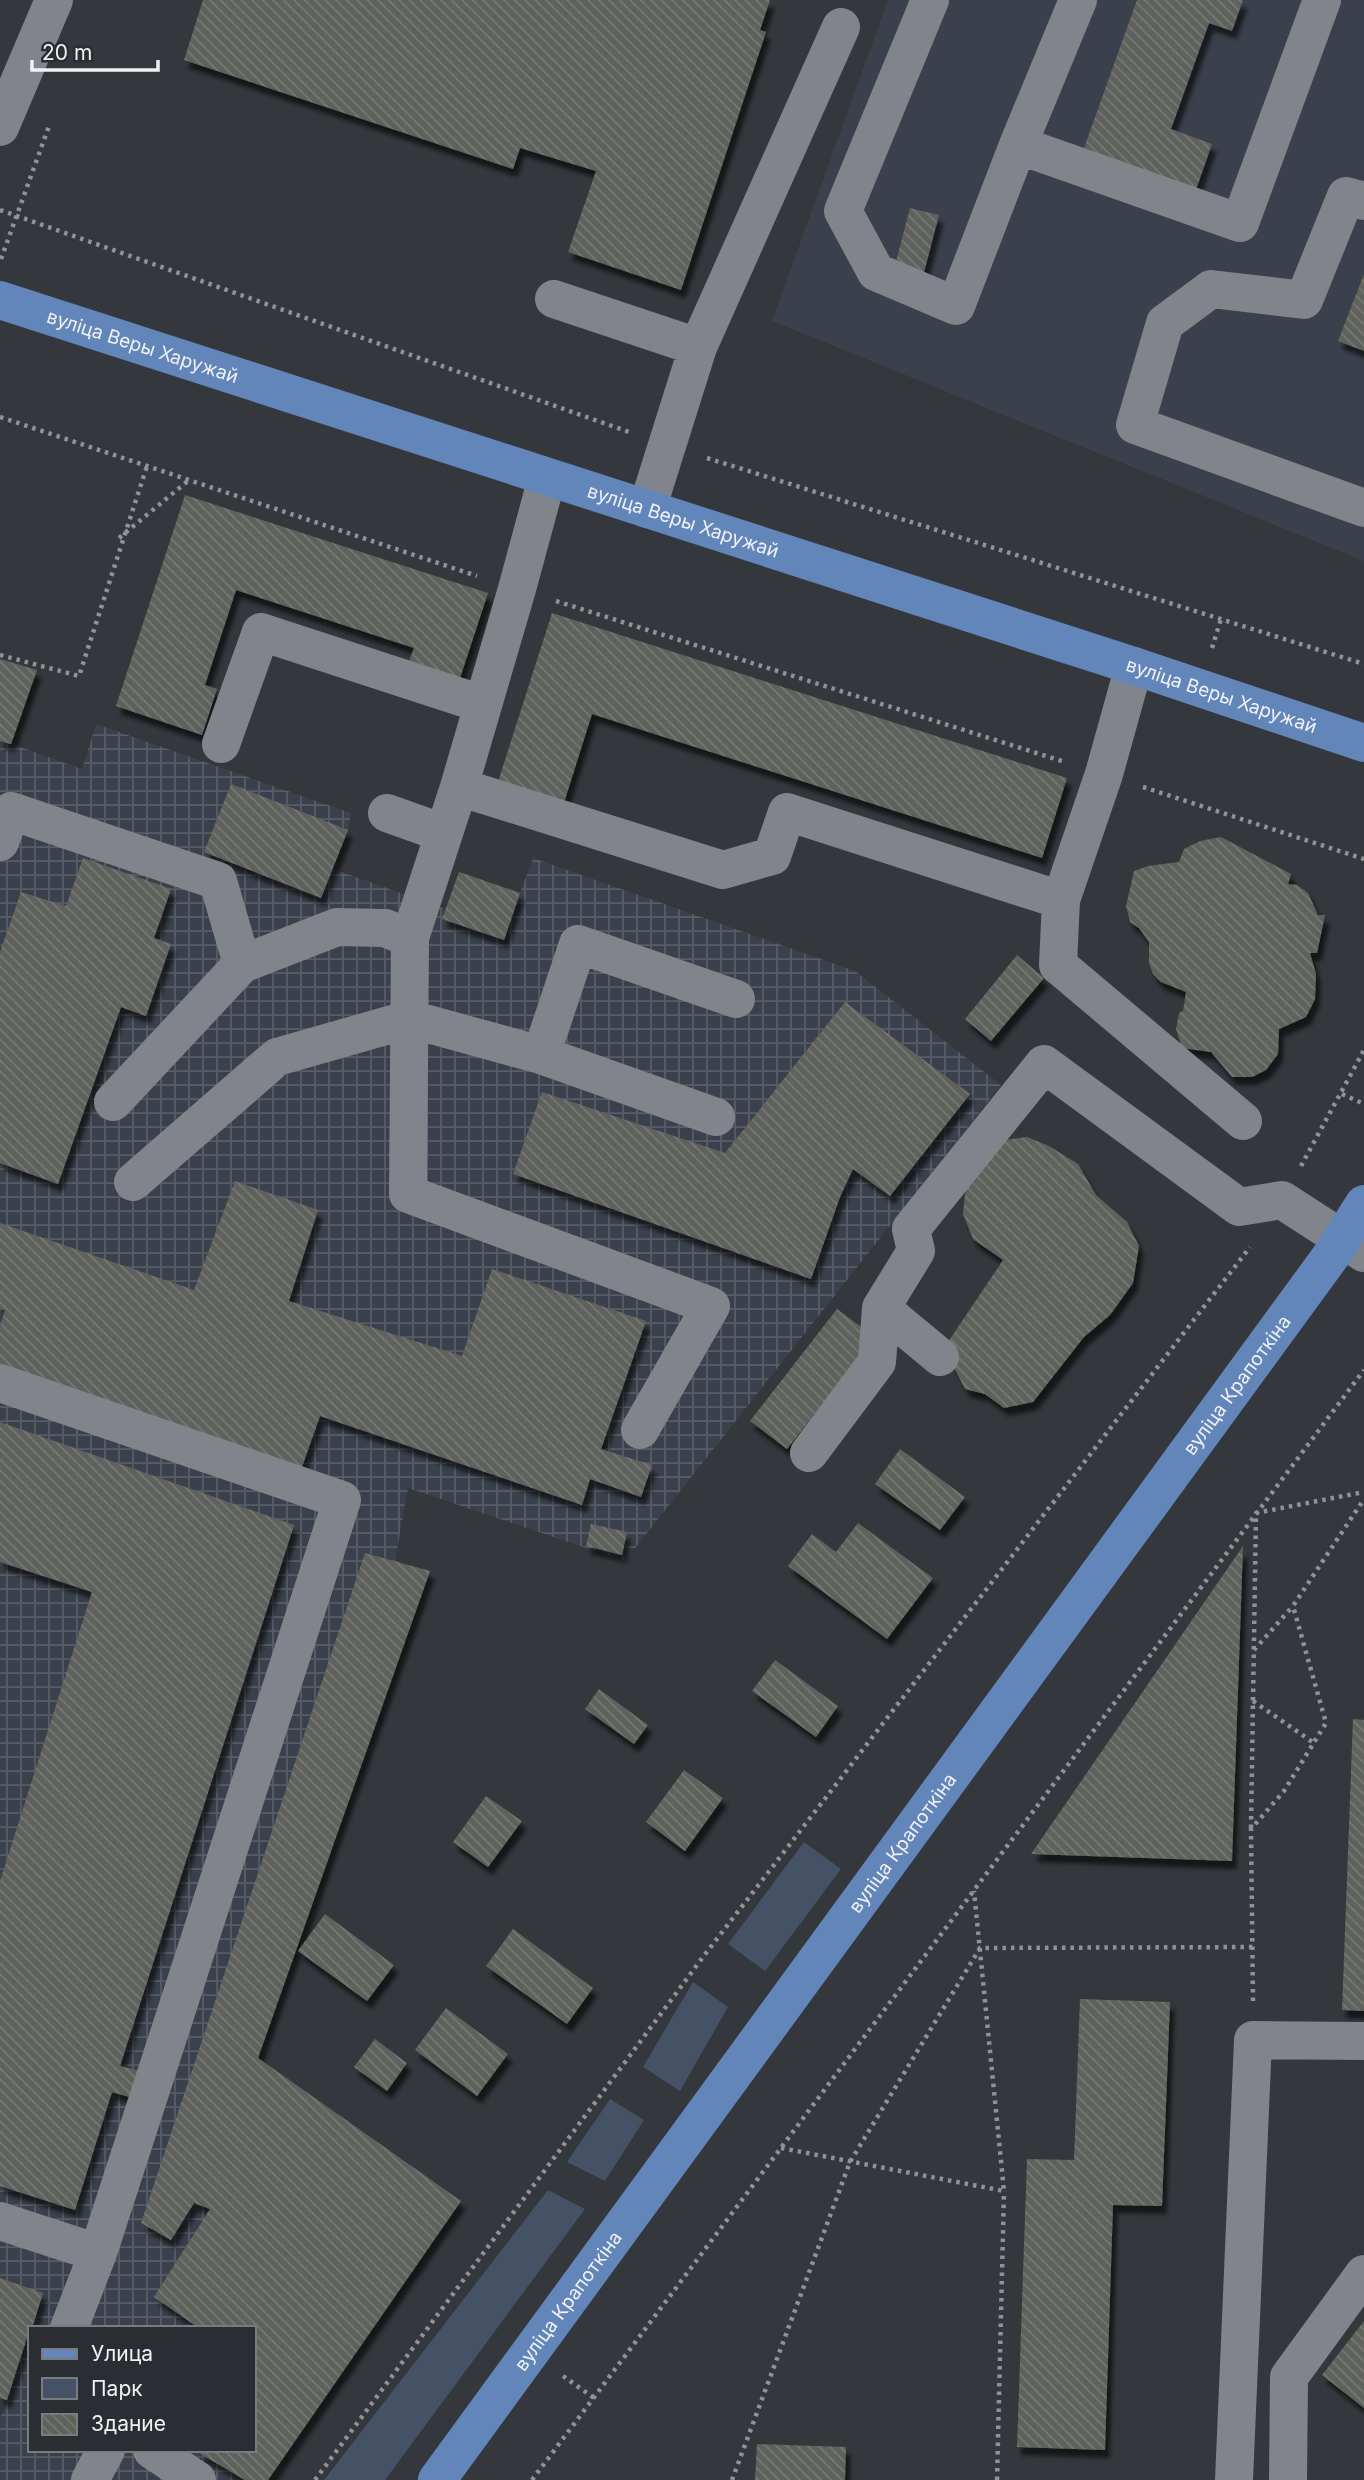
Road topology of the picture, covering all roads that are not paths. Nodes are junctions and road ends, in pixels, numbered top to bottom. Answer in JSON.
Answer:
{"nodes":[{"id":1,"x":54,"y":0,"type":"edge"},
{"id":2,"x":930,"y":0,"type":"edge"},
{"id":3,"x":1078,"y":0,"type":"edge"},
{"id":4,"x":1322,"y":0,"type":"edge"},
{"id":5,"x":841,"y":27,"type":"dead end"},
{"id":6,"x":0,"y":127,"type":"edge"},
{"id":7,"x":1018,"y":145,"type":"junction"},
{"id":8,"x":1364,"y":201,"type":"edge"},
{"id":9,"x":554,"y":299,"type":"dead end"},
{"id":10,"x":0,"y":300,"type":"edge"},
{"id":11,"x":698,"y":347,"type":"junction"},
{"id":12,"x":547,"y":478,"type":"junction"},
{"id":13,"x":1364,"y":508,"type":"edge"},
{"id":14,"x":647,"y":509,"type":"junction"},
{"id":15,"x":1134,"y":666,"type":"junction"},
{"id":16,"x":482,"y":704,"type":"junction"},
{"id":17,"x":1364,"y":743,"type":"edge"},
{"id":18,"x":221,"y":744,"type":"dead end"},
{"id":19,"x":459,"y":787,"type":"junction"},
{"id":20,"x":387,"y":813,"type":"dead end"},
{"id":21,"x":4,"y":818,"type":"edge"},
{"id":22,"x":443,"y":833,"type":"junction"},
{"id":23,"x":1061,"y":900,"type":"junction"},
{"id":24,"x":410,"y":938,"type":"junction"},
{"id":25,"x":242,"y":964,"type":"junction"},
{"id":26,"x":736,"y":999,"type":"dead end"},
{"id":27,"x":410,"y":1019,"type":"junction"},
{"id":28,"x":541,"y":1055,"type":"junction"},
{"id":29,"x":113,"y":1102,"type":"dead end"},
{"id":30,"x":716,"y":1117,"type":"dead end"},
{"id":31,"x":1243,"y":1121,"type":"dead end"},
{"id":32,"x":133,"y":1182,"type":"dead end"},
{"id":33,"x":1364,"y":1203,"type":"edge"},
{"id":34,"x":1354,"y":1245,"type":"edge"},
{"id":35,"x":881,"y":1308,"type":"junction"},
{"id":36,"x":940,"y":1357,"type":"dead end"},
{"id":37,"x":0,"y":1383,"type":"edge"},
{"id":38,"x":640,"y":1430,"type":"dead end"},
{"id":39,"x":809,"y":1453,"type":"dead end"},
{"id":40,"x":1364,"y":2041,"type":"edge"},
{"id":41,"x":0,"y":2221,"type":"edge"},
{"id":42,"x":98,"y":2252,"type":"junction"},
{"id":43,"x":1364,"y":2274,"type":"edge"},
{"id":44,"x":70,"y":2326,"type":"edge"},
{"id":45,"x":105,"y":2452,"type":"edge"},
{"id":46,"x":155,"y":2452,"type":"edge"},
{"id":47,"x":90,"y":2480,"type":"edge"},
{"id":48,"x":197,"y":2480,"type":"edge"},
{"id":49,"x":437,"y":2480,"type":"edge"},
{"id":50,"x":1234,"y":2480,"type":"edge"},
{"id":51,"x":1288,"y":2480,"type":"edge"}],
"edges":[{"from":1,"to":6,"type":"street"},
{"from":2,"to":7,"type":"street"},
{"from":3,"to":7,"type":"street"},
{"from":4,"to":7,"type":"street"},
{"from":5,"to":11,"type":"street"},
{"from":8,"to":13,"type":"street"},
{"from":9,"to":11,"type":"street"},
{"from":10,"to":12,"type":"main road","name":"вуліца Веры Харужай"},
{"from":11,"to":14,"type":"street"},
{"from":12,"to":14,"type":"main road","name":"вуліца Веры Харужай"},
{"from":12,"to":16,"type":"street"},
{"from":14,"to":15,"type":"main road","name":"вуліца Веры Харужай"},
{"from":15,"to":17,"type":"main road","name":"вуліца Веры Харужай"},
{"from":15,"to":23,"type":"street"},
{"from":16,"to":18,"type":"street"},
{"from":16,"to":19,"type":"street"},
{"from":19,"to":22,"type":"street"},
{"from":19,"to":23,"type":"street"},
{"from":20,"to":22,"type":"street"},
{"from":21,"to":25,"type":"street"},
{"from":22,"to":24,"type":"street"},
{"from":23,"to":31,"type":"street"},
{"from":24,"to":25,"type":"street"},
{"from":24,"to":27,"type":"street"},
{"from":25,"to":29,"type":"street"},
{"from":26,"to":28,"type":"street"},
{"from":27,"to":28,"type":"street"},
{"from":27,"to":32,"type":"street"},
{"from":27,"to":38,"type":"street"},
{"from":28,"to":30,"type":"street"},
{"from":33,"to":34,"type":"main road","name":"вуліца Крапоткіна"},
{"from":34,"to":35,"type":"street"},
{"from":34,"to":49,"type":"main road","name":"вуліца Крапоткіна"},
{"from":35,"to":36,"type":"street"},
{"from":35,"to":39,"type":"street"},
{"from":37,"to":42,"type":"street"},
{"from":40,"to":50,"type":"street"},
{"from":41,"to":42,"type":"street"},
{"from":42,"to":44,"type":"street"},
{"from":43,"to":51,"type":"street"},
{"from":45,"to":47,"type":"street"},
{"from":46,"to":48,"type":"street"}]}
